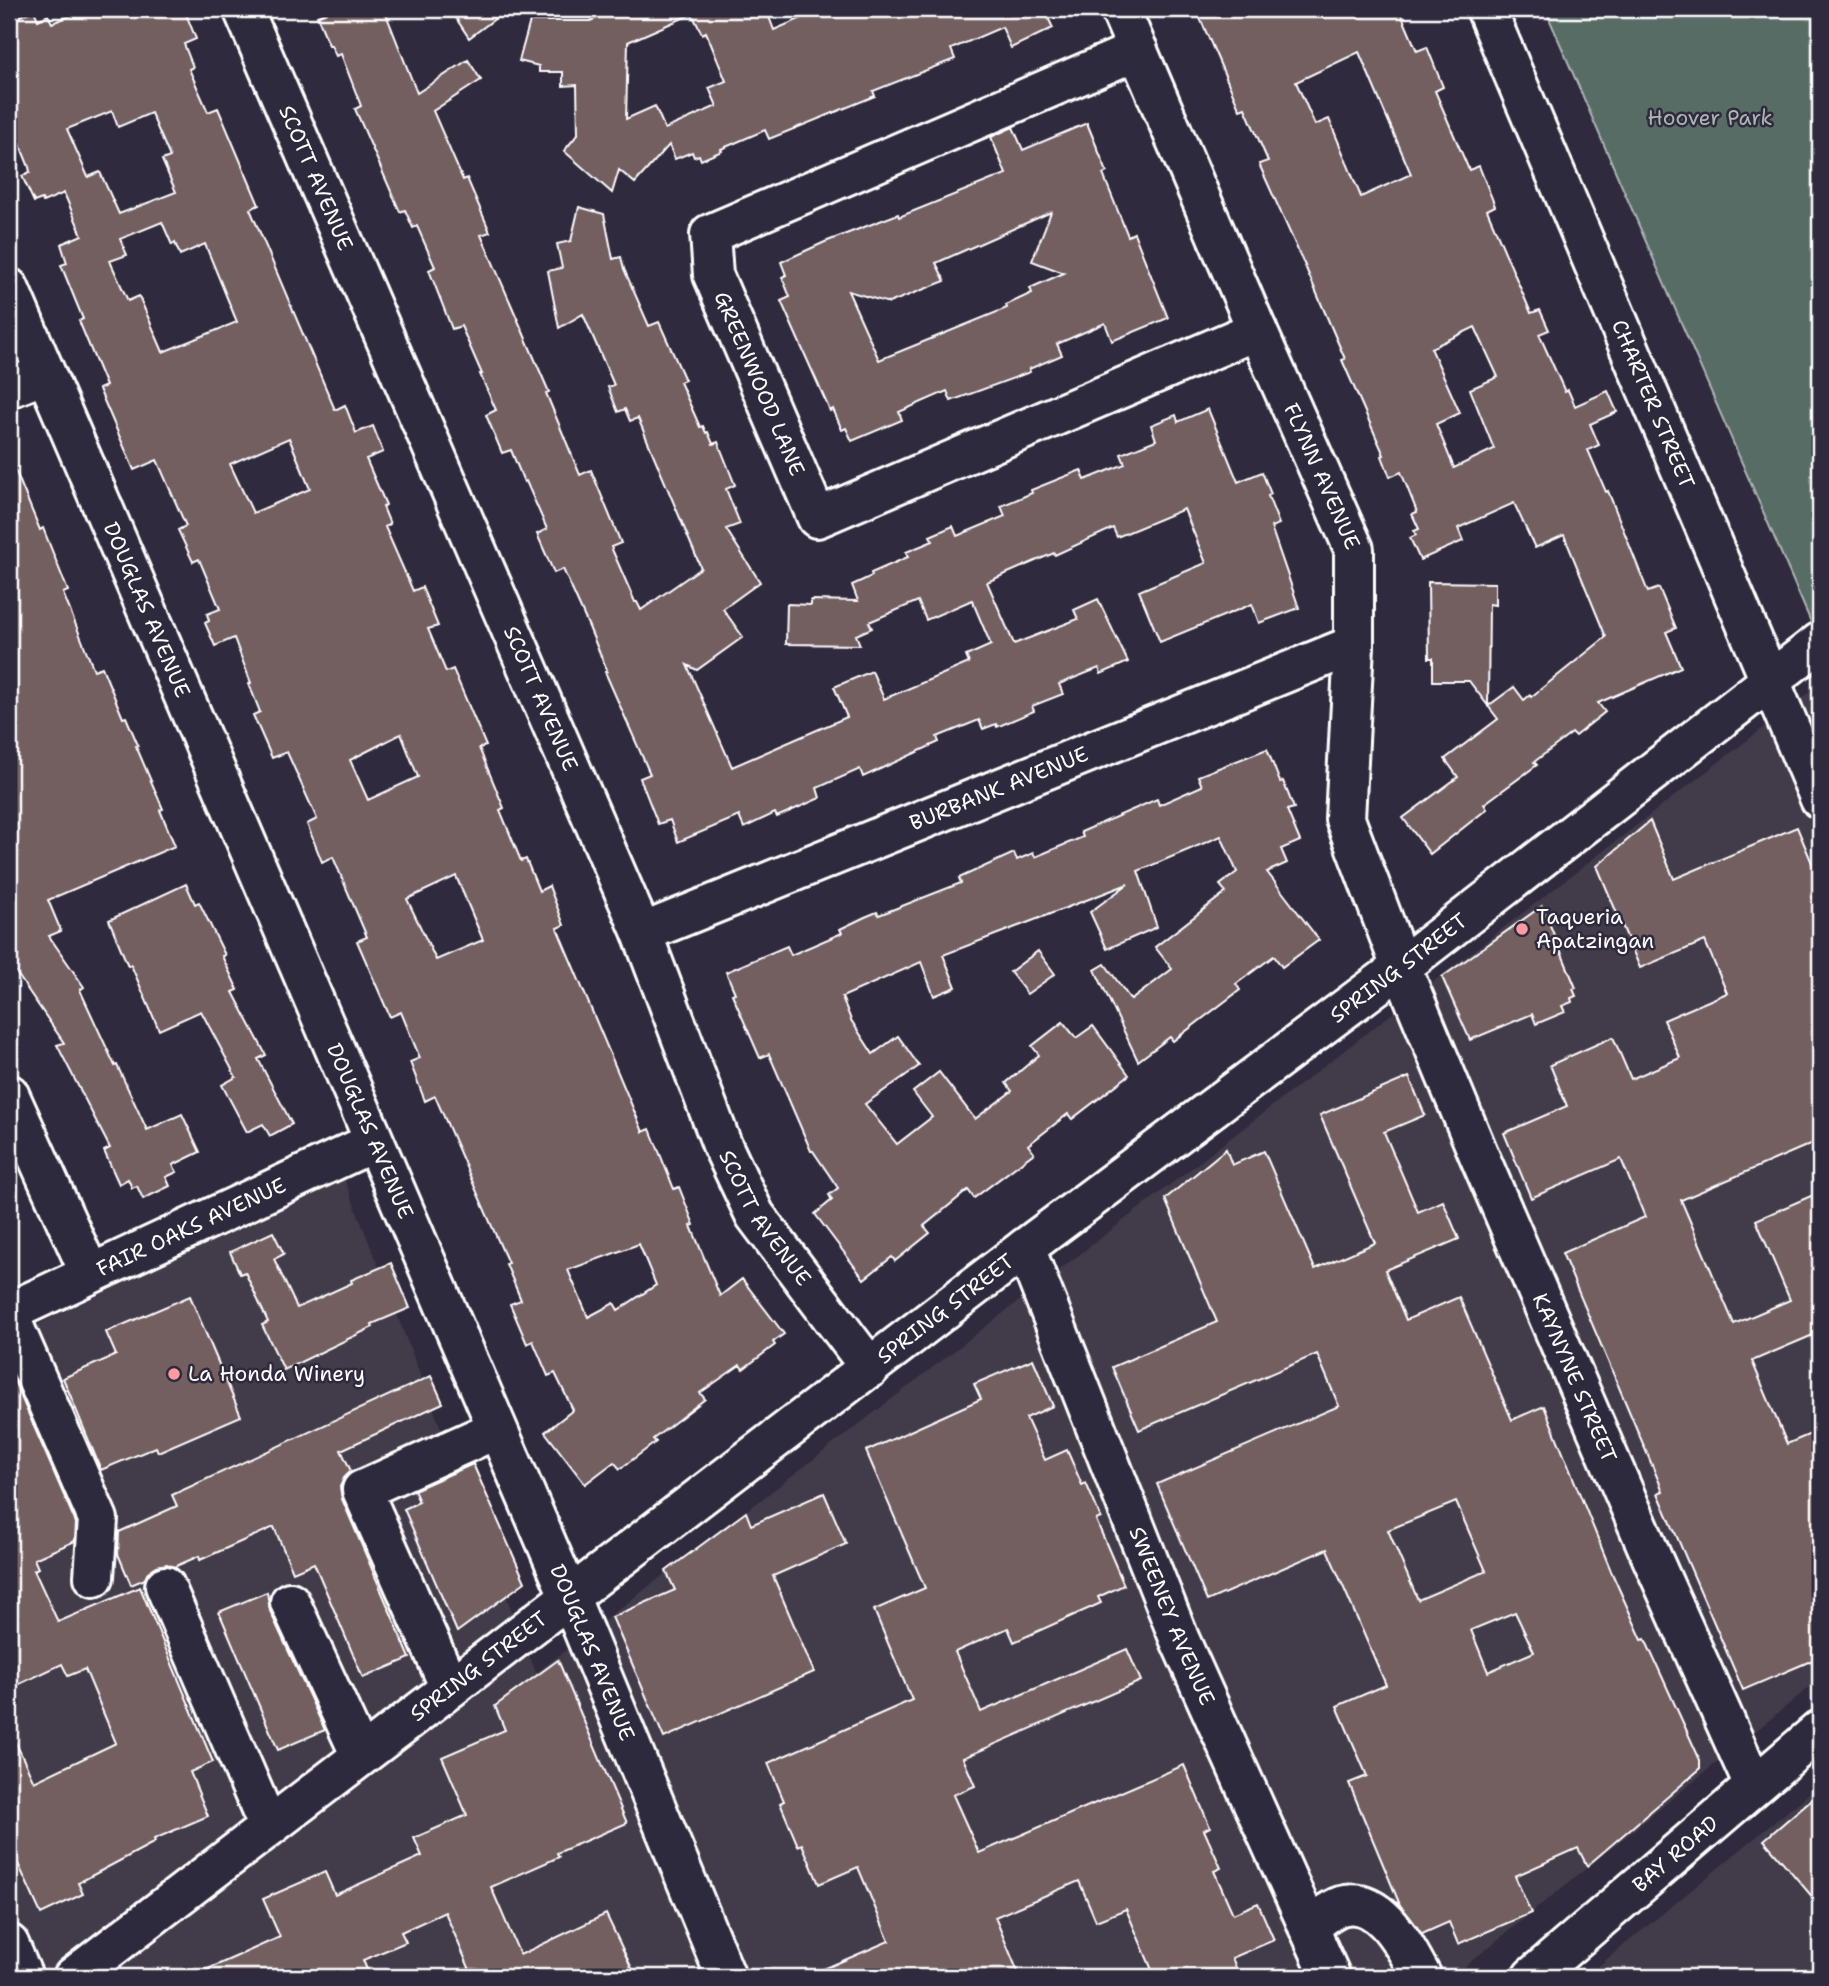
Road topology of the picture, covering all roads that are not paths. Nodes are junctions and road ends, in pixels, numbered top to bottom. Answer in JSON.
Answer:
{"nodes":[{"id":1,"x":243,"y":9,"type":"edge"},
{"id":2,"x":1121,"y":9,"type":"edge"},
{"id":3,"x":1486,"y":9,"type":"edge"},
{"id":4,"x":1138,"y":50,"type":"junction"},
{"id":5,"x":9,"y":288,"type":"edge"},
{"id":6,"x":1258,"y":330,"type":"junction"},
{"id":7,"x":45,"y":374,"type":"junction"},
{"id":8,"x":9,"y":388,"type":"edge"},
{"id":9,"x":1820,"y":642,"type":"edge"},
{"id":10,"x":1354,"y":645,"type":"junction"},
{"id":11,"x":1771,"y":681,"type":"junction"},
{"id":12,"x":1820,"y":799,"type":"edge"},
{"id":13,"x":642,"y":933,"type":"junction"},
{"id":14,"x":1401,"y":967,"type":"junction"},
{"id":15,"x":9,"y":1094,"type":"edge"},
{"id":16,"x":374,"y":1142,"type":"junction"},
{"id":17,"x":1025,"y":1248,"type":"junction"},
{"id":18,"x":90,"y":1273,"type":"junction"},
{"id":19,"x":9,"y":1313,"type":"edge"},
{"id":20,"x":870,"y":1368,"type":"junction"},
{"id":21,"x":497,"y":1429,"type":"junction"},
{"id":22,"x":94,"y":1577,"type":"dead end"},
{"id":23,"x":165,"y":1586,"type":"dead end"},
{"id":24,"x":570,"y":1598,"type":"junction"},
{"id":25,"x":290,"y":1602,"type":"dead end"},
{"id":26,"x":450,"y":1688,"type":"junction"},
{"id":27,"x":1820,"y":1730,"type":"edge"},
{"id":28,"x":361,"y":1756,"type":"junction"},
{"id":29,"x":1754,"y":1786,"type":"junction"},
{"id":30,"x":268,"y":1826,"type":"junction"},
{"id":31,"x":1308,"y":1927,"type":"junction"},
{"id":32,"x":9,"y":1944,"type":"edge"},
{"id":33,"x":23,"y":1977,"type":"edge"},
{"id":34,"x":73,"y":1977,"type":"edge"},
{"id":35,"x":726,"y":1977,"type":"edge"},
{"id":36,"x":1331,"y":1977,"type":"edge"},
{"id":37,"x":1422,"y":1977,"type":"edge"},
{"id":38,"x":1532,"y":1977,"type":"edge"}],
"edges":[{"from":1,"to":13,"type":"street","name":"SCOTT AVENUE"},
{"from":2,"to":4,"type":"street","name":"FLYNN AVENUE"},
{"from":3,"to":11,"type":"street","name":"CHARTER STREET"},
{"from":4,"to":6,"type":"street","name":"FLYNN AVENUE"},
{"from":4,"to":6,"type":"street","name":"GREENWOOD LANE"},
{"from":5,"to":7,"type":"street","name":"DOUGLAS AVENUE"},
{"from":6,"to":10,"type":"street","name":"FLYNN AVENUE"},
{"from":7,"to":8,"type":"street"},
{"from":7,"to":16,"type":"street","name":"DOUGLAS AVENUE"},
{"from":9,"to":11,"type":"street","name":"SPRING STREET"},
{"from":10,"to":13,"type":"street","name":"BURBANK AVENUE"},
{"from":10,"to":14,"type":"street","name":"FLYNN AVENUE"},
{"from":11,"to":12,"type":"street","name":"CHARTER STREET"},
{"from":11,"to":14,"type":"street","name":"SPRING STREET"},
{"from":13,"to":20,"type":"street","name":"SCOTT AVENUE"},
{"from":14,"to":17,"type":"street","name":"SPRING STREET"},
{"from":14,"to":29,"type":"street","name":"KAYNYNE STREET"},
{"from":15,"to":18,"type":"street"},
{"from":16,"to":18,"type":"street","name":"FAIR OAKS AVENUE"},
{"from":16,"to":21,"type":"street","name":"DOUGLAS AVENUE"},
{"from":17,"to":20,"type":"street","name":"SPRING STREET"},
{"from":17,"to":31,"type":"street","name":"SWEENEY AVENUE"},
{"from":18,"to":19,"type":"street","name":"FAIR OAKS AVENUE"},
{"from":19,"to":22,"type":"street"},
{"from":20,"to":24,"type":"street","name":"SPRING STREET"},
{"from":21,"to":24,"type":"street","name":"DOUGLAS AVENUE"},
{"from":21,"to":26,"type":"street"},
{"from":23,"to":30,"type":"street"},
{"from":24,"to":26,"type":"street","name":"SPRING STREET"},
{"from":24,"to":35,"type":"street","name":"DOUGLAS AVENUE"},
{"from":25,"to":28,"type":"street"},
{"from":26,"to":28,"type":"street","name":"SPRING STREET"},
{"from":27,"to":29,"type":"street","name":"BAY ROAD"},
{"from":28,"to":30,"type":"street","name":"SPRING STREET"},
{"from":29,"to":38,"type":"street","name":"BAY ROAD"},
{"from":30,"to":34,"type":"street","name":"SPRING STREET"},
{"from":31,"to":36,"type":"street","name":"SWEENEY AVENUE"},
{"from":31,"to":37,"type":"street"},
{"from":32,"to":33,"type":"street"}]}
